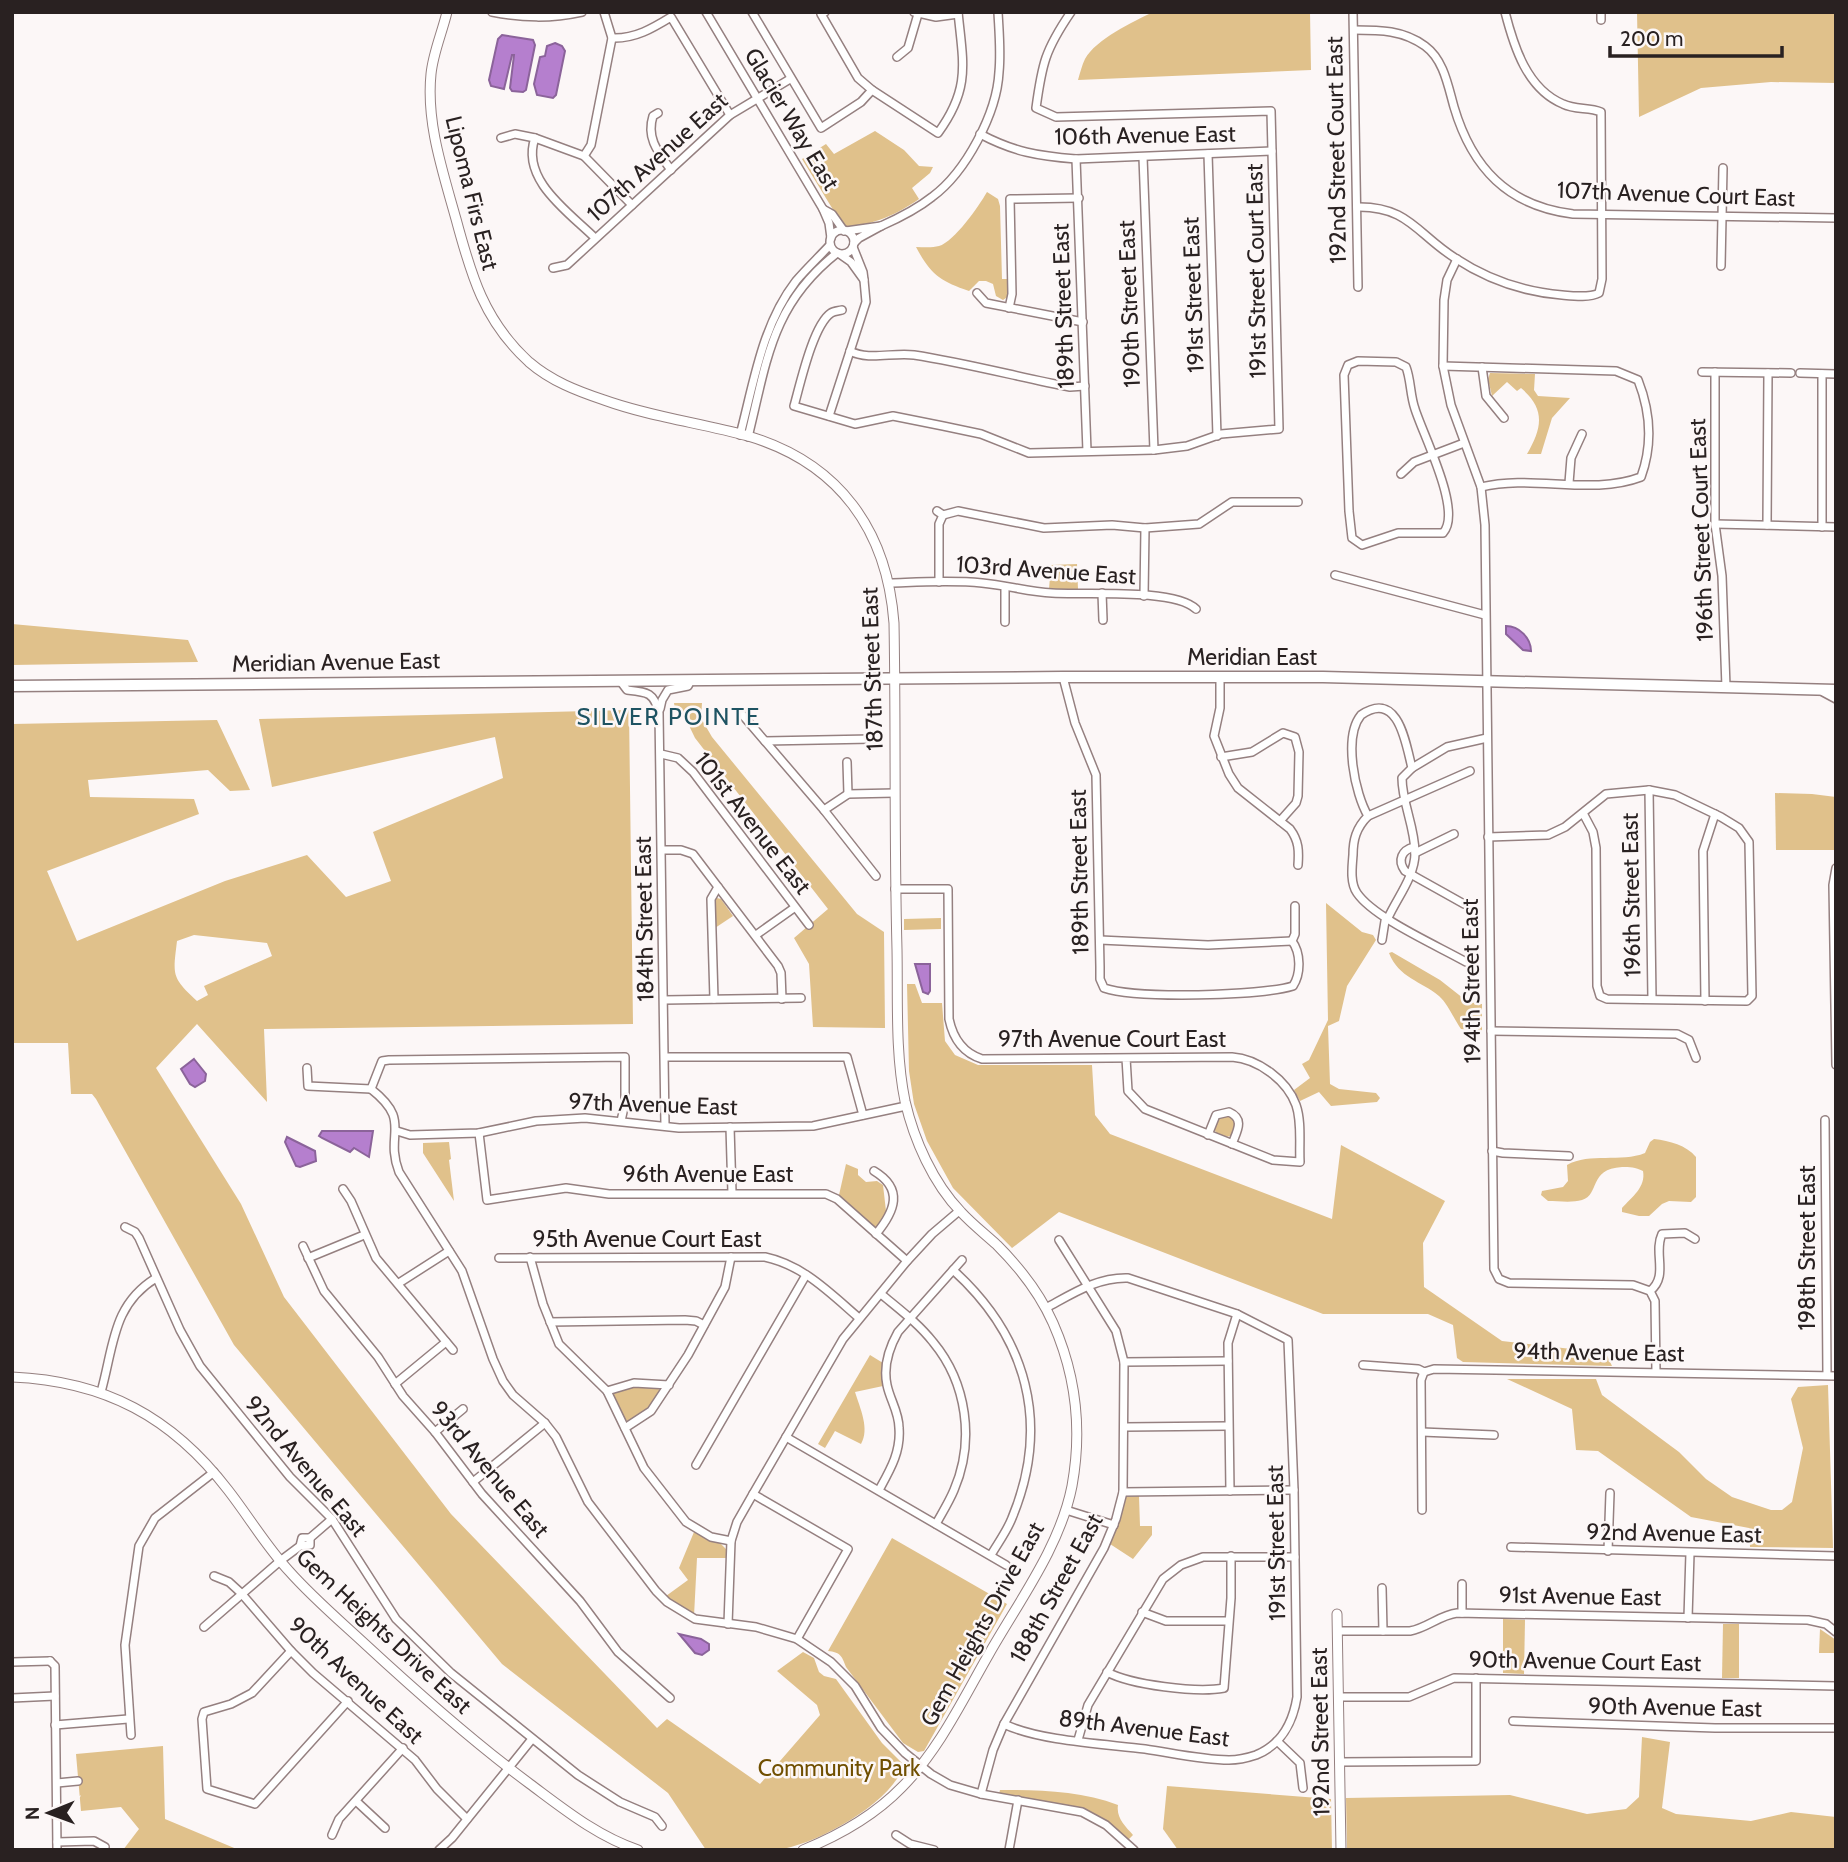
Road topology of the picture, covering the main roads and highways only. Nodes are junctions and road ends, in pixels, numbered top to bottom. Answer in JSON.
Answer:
{"nodes":[{"id":1,"x":660,"y":681,"type":"joint"},
{"id":2,"x":12,"y":686,"type":"edge"},
{"id":3,"x":1836,"y":687,"type":"edge"}],
"edges":[{"from":1,"to":2,"type":"main road","name":"Meridian Avenue East"},
{"from":1,"to":3,"type":"main road","name":"Meridian East"}]}
